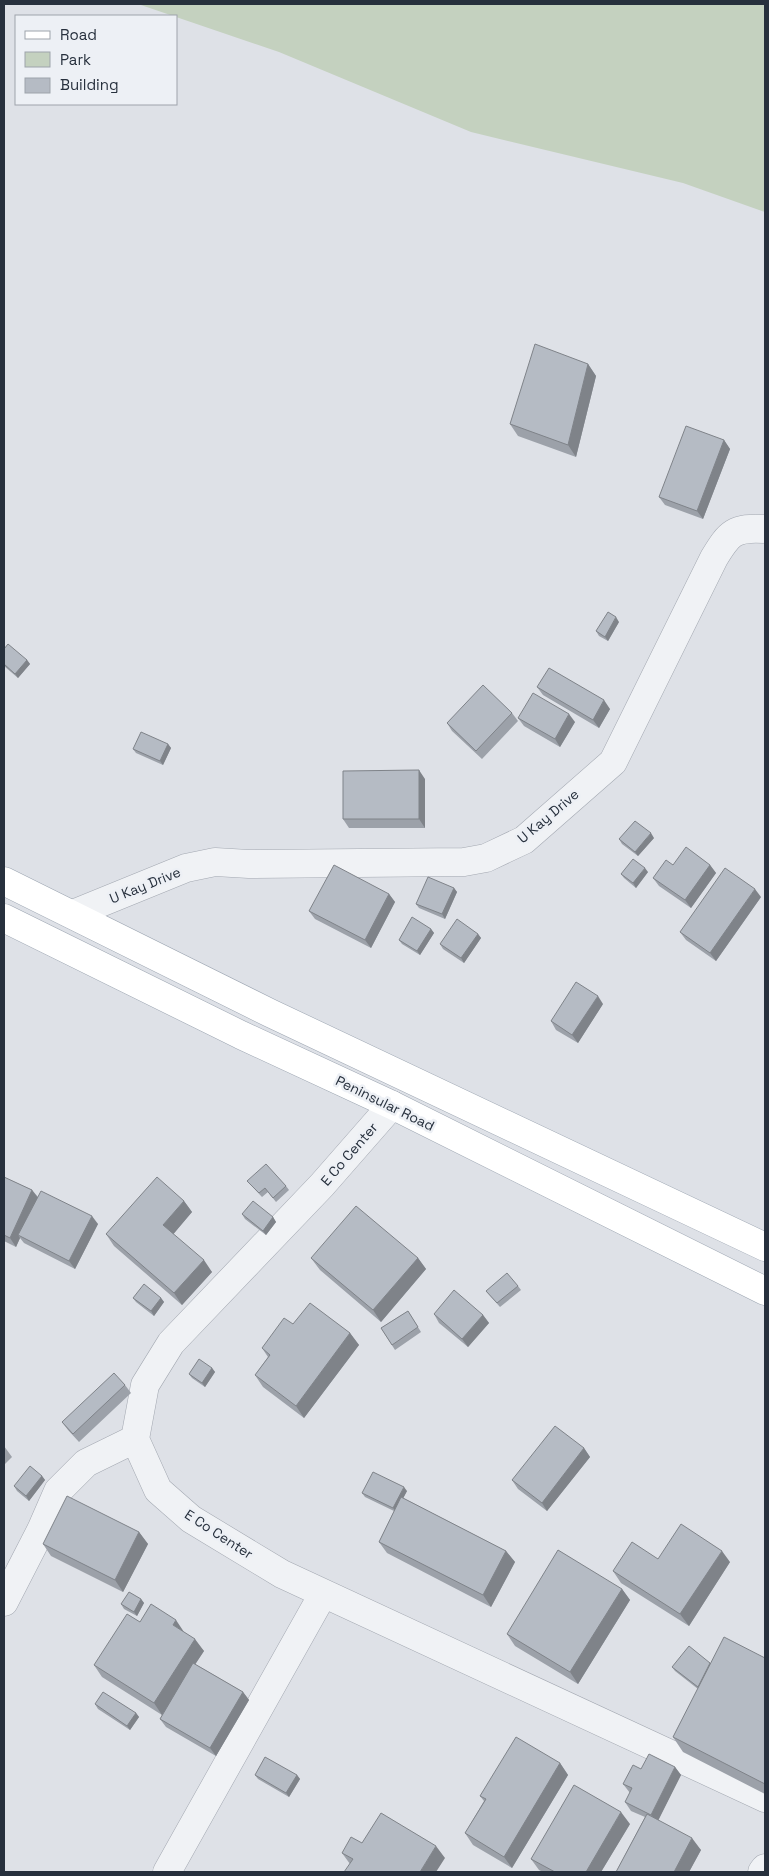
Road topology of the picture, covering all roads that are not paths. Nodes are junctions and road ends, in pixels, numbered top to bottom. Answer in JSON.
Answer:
{"nodes":[{"id":1,"x":765,"y":529,"type":"edge"},
{"id":2,"x":4,"y":881,"type":"edge"},
{"id":3,"x":73,"y":914,"type":"junction"},
{"id":4,"x":4,"y":918,"type":"edge"},
{"id":5,"x":392,"y":1105,"type":"junction"},
{"id":6,"x":765,"y":1247,"type":"edge"},
{"id":7,"x":765,"y":1290,"type":"edge"},
{"id":8,"x":135,"y":1439,"type":"junction"},
{"id":9,"x":323,"y":1594,"type":"junction"},
{"id":10,"x":4,"y":1602,"type":"edge"},
{"id":11,"x":765,"y":1798,"type":"edge"},
{"id":12,"x":765,"y":1868,"type":"edge"},
{"id":13,"x":167,"y":1872,"type":"edge"},
{"id":14,"x":762,"y":1872,"type":"edge"}],
"edges":[{"from":1,"to":3,"type":"street","name":"U Kay Drive"},
{"from":2,"to":3,"type":"main road"},
{"from":3,"to":6,"type":"main road"},
{"from":4,"to":5,"type":"main road","name":"Peninsular Road"},
{"from":5,"to":7,"type":"main road","name":"Peninsular Road"},
{"from":5,"to":8,"type":"street","name":"E Co Center"},
{"from":8,"to":9,"type":"street","name":"E Co Center"},
{"from":8,"to":10,"type":"street"},
{"from":9,"to":11,"type":"street","name":"E Co Center"},
{"from":9,"to":13,"type":"street"},
{"from":12,"to":14,"type":"street"}]}
